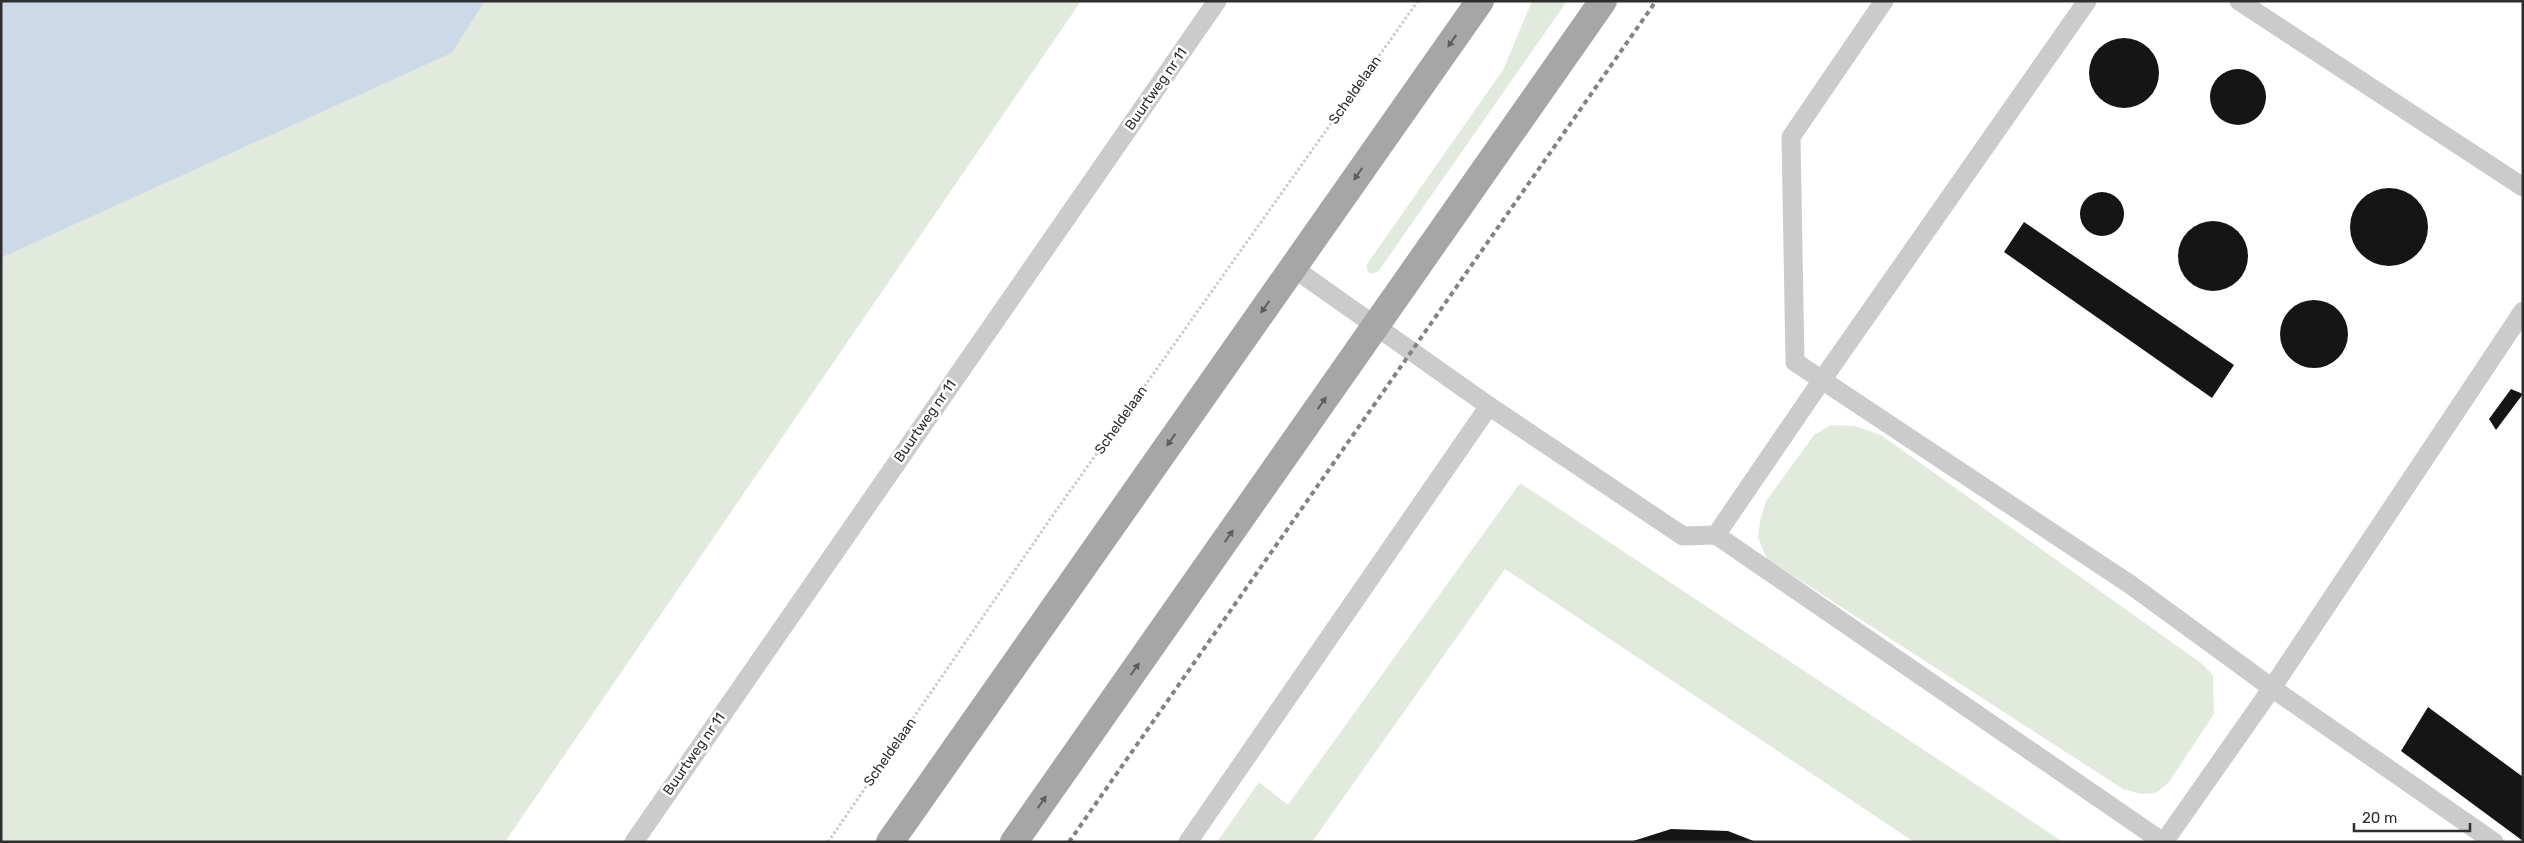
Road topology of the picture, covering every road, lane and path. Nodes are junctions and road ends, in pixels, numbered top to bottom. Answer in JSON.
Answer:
{"nodes":[{"id":1,"x":1217,"y":1,"type":"edge"},
{"id":2,"x":1418,"y":1,"type":"edge"},
{"id":3,"x":1480,"y":1,"type":"edge"},
{"id":4,"x":1603,"y":1,"type":"edge"},
{"id":5,"x":1884,"y":1,"type":"edge"},
{"id":6,"x":2087,"y":1,"type":"edge"},
{"id":7,"x":2239,"y":1,"type":"edge"},
{"id":8,"x":2523,"y":187,"type":"edge"},
{"id":9,"x":1292,"y":267,"type":"junction"},
{"id":10,"x":2523,"y":310,"type":"edge"},
{"id":11,"x":1375,"y":327,"type":"junction"},
{"id":12,"x":1822,"y":380,"type":"junction"},
{"id":13,"x":1489,"y":406,"type":"junction"},
{"id":14,"x":1716,"y":535,"type":"junction"},
{"id":15,"x":2272,"y":688,"type":"junction"},
{"id":16,"x":634,"y":842,"type":"edge"},
{"id":17,"x":828,"y":842,"type":"edge"},
{"id":18,"x":890,"y":842,"type":"edge"},
{"id":19,"x":1014,"y":842,"type":"edge"},
{"id":20,"x":1188,"y":842,"type":"edge"},
{"id":21,"x":2163,"y":842,"type":"edge"},
{"id":22,"x":2494,"y":842,"type":"edge"}],
"edges":[{"from":1,"to":16,"type":"lane","name":"Buurtweg nr 11"},
{"from":2,"to":17,"type":"path","name":"Scheldelaan"},
{"from":3,"to":9,"type":"main road","one_way":true},
{"from":4,"to":11,"type":"main road"},
{"from":5,"to":12,"type":"lane"},
{"from":6,"to":12,"type":"lane"},
{"from":7,"to":8,"type":"lane"},
{"from":9,"to":11,"type":"lane"},
{"from":9,"to":18,"type":"main road","one_way":true},
{"from":10,"to":15,"type":"lane"},
{"from":11,"to":13,"type":"lane"},
{"from":19,"to":11,"type":"main road","one_way":true},
{"from":12,"to":14,"type":"lane"},
{"from":12,"to":15,"type":"lane"},
{"from":13,"to":14,"type":"lane"},
{"from":13,"to":20,"type":"lane"},
{"from":14,"to":21,"type":"lane"},
{"from":15,"to":21,"type":"lane"},
{"from":15,"to":22,"type":"lane"}]}
